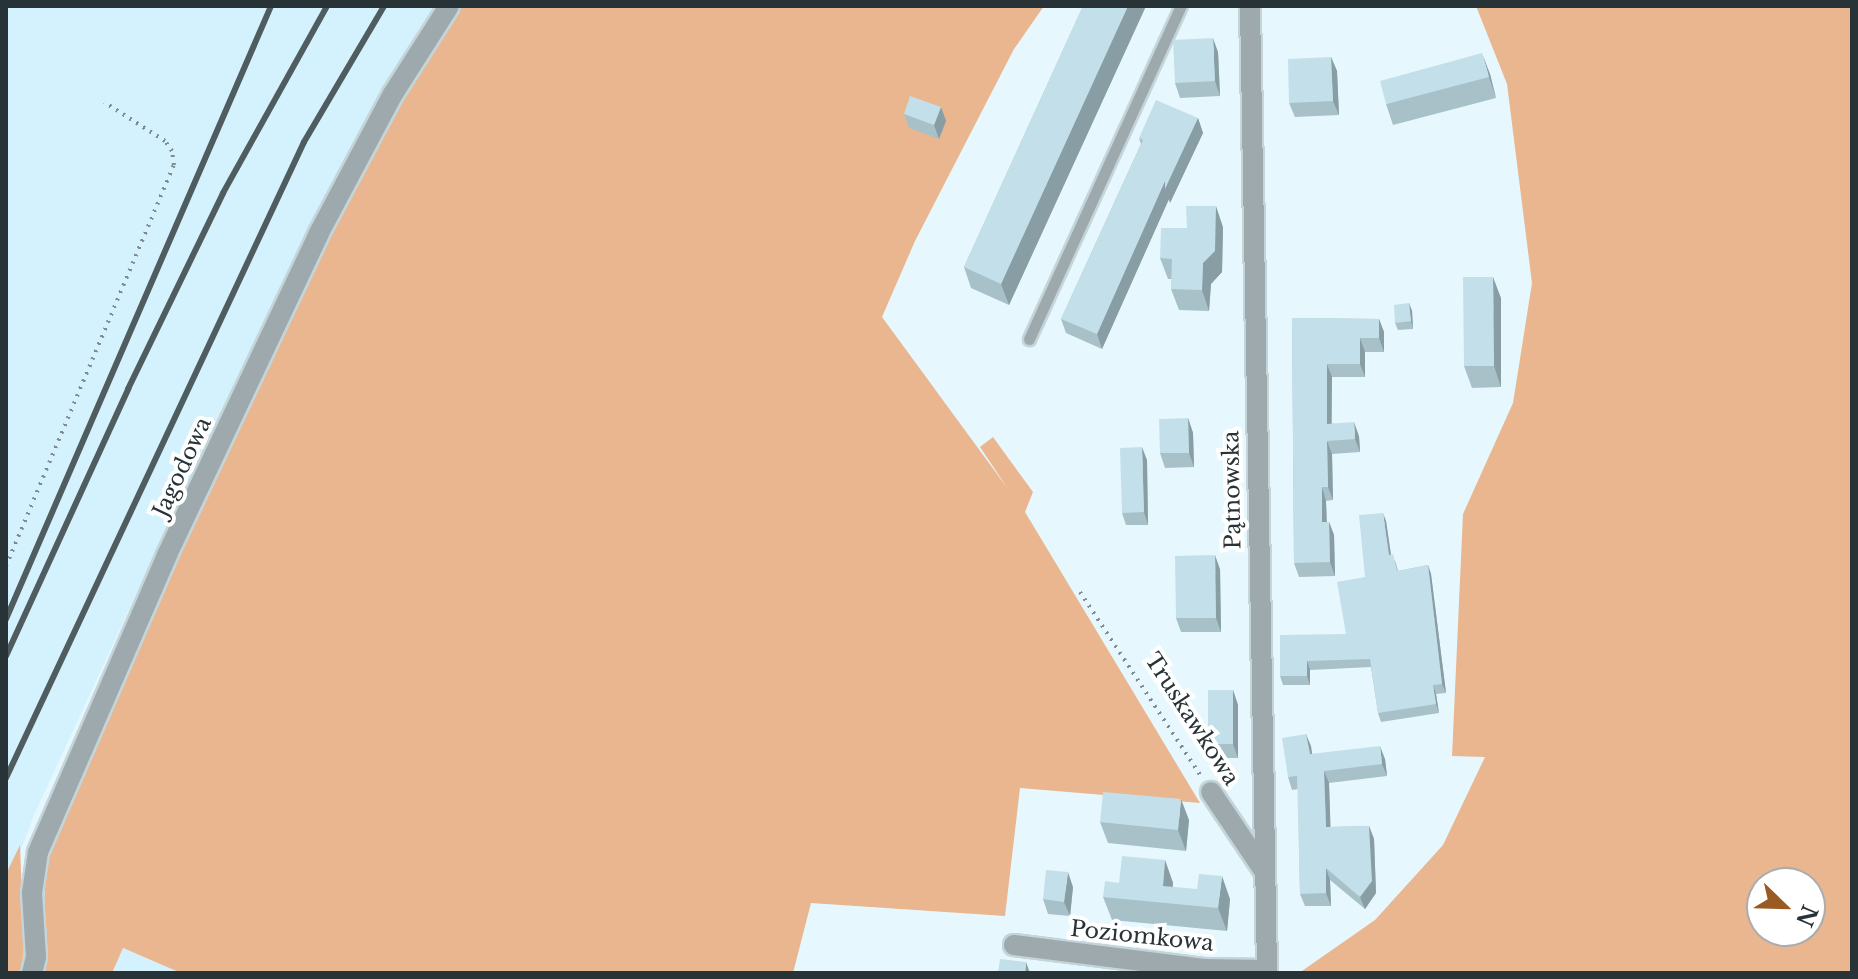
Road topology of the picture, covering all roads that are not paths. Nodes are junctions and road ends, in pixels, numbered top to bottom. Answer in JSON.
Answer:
{"nodes":[{"id":1,"x":449,"y":6,"type":"edge"},
{"id":2,"x":1181,"y":6,"type":"edge"},
{"id":3,"x":1250,"y":6,"type":"edge"},
{"id":4,"x":1029,"y":339,"type":"dead end"},
{"id":5,"x":1211,"y":792,"type":"road end"},
{"id":6,"x":1264,"y":871,"type":"junction"},
{"id":7,"x":1014,"y":945,"type":"dead end"},
{"id":8,"x":1266,"y":971,"type":"edge"},
{"id":9,"x":32,"y":973,"type":"edge"}],
"edges":[{"from":1,"to":9,"type":"street","name":"Jagodowa"},
{"from":2,"to":4,"type":"lane"},
{"from":3,"to":6,"type":"street","name":"Pątnowska"},
{"from":5,"to":6,"type":"street","name":"Truskawkowa"},
{"from":6,"to":8,"type":"street","name":"Pątnowska"},
{"from":7,"to":8,"type":"street","name":"Poziomkowa"}]}
